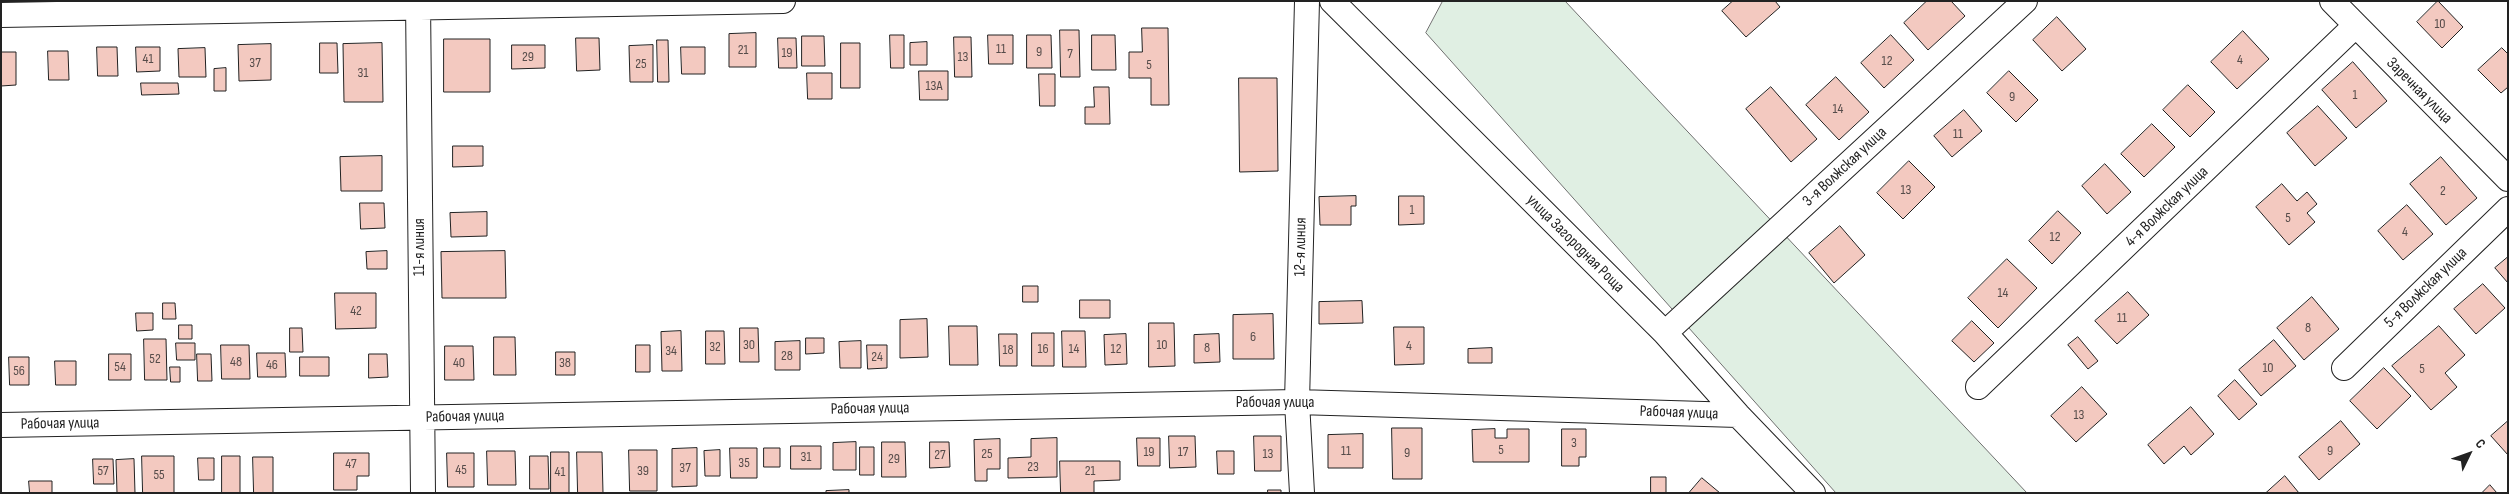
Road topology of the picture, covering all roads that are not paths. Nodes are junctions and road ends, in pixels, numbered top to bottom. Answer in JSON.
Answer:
{"nodes":[{"id":1,"x":783,"y":1,"type":"edge"},
{"id":2,"x":1307,"y":1,"type":"edge"},
{"id":3,"x":1332,"y":1,"type":"edge"},
{"id":4,"x":2025,"y":1,"type":"edge"},
{"id":5,"x":2332,"y":1,"type":"edge"},
{"id":6,"x":418,"y":5,"type":"edge"},
{"id":7,"x":1,"y":15,"type":"edge"},
{"id":8,"x":2355,"y":26,"type":"junction"},
{"id":9,"x":2508,"y":179,"type":"edge"},
{"id":10,"x":2508,"y":209,"type":"edge"},
{"id":11,"x":1665,"y":333,"type":"junction"},
{"id":12,"x":2344,"y":368,"type":"dead end"},
{"id":13,"x":1978,"y":388,"type":"dead end"},
{"id":14,"x":1297,"y":402,"type":"junction"},
{"id":15,"x":1738,"y":415,"type":"junction"},
{"id":16,"x":421,"y":417,"type":"junction"},
{"id":17,"x":1,"y":425,"type":"edge"},
{"id":18,"x":423,"y":493,"type":"edge"},
{"id":19,"x":1302,"y":493,"type":"edge"},
{"id":20,"x":1813,"y":493,"type":"edge"}],
"edges":[{"from":1,"to":6,"type":"street"},
{"from":2,"to":14,"type":"street","name":"12-я линия"},
{"from":3,"to":11,"type":"street","name":"улица Загородная Роща"},
{"from":4,"to":11,"type":"street","name":"3-я Волжская улица"},
{"from":5,"to":8,"type":"street","name":"Заречная улица"},
{"from":6,"to":7,"type":"street"},
{"from":6,"to":16,"type":"street","name":"11-я линия"},
{"from":8,"to":9,"type":"street","name":"Заречная улица"},
{"from":8,"to":13,"type":"street","name":"4-я Волжская улица"},
{"from":10,"to":12,"type":"street","name":"5-я Волжская улица"},
{"from":11,"to":15,"type":"street","name":"улица Загородная Роща"},
{"from":14,"to":15,"type":"street","name":"Рабочая улица"},
{"from":14,"to":16,"type":"street","name":"Рабочая улица"},
{"from":14,"to":19,"type":"street","name":"12-я линия"},
{"from":15,"to":20,"type":"street","name":"улица Загородная Роща"},
{"from":16,"to":17,"type":"street","name":"Рабочая улица"},
{"from":16,"to":18,"type":"street","name":"11-я линия"}]}
